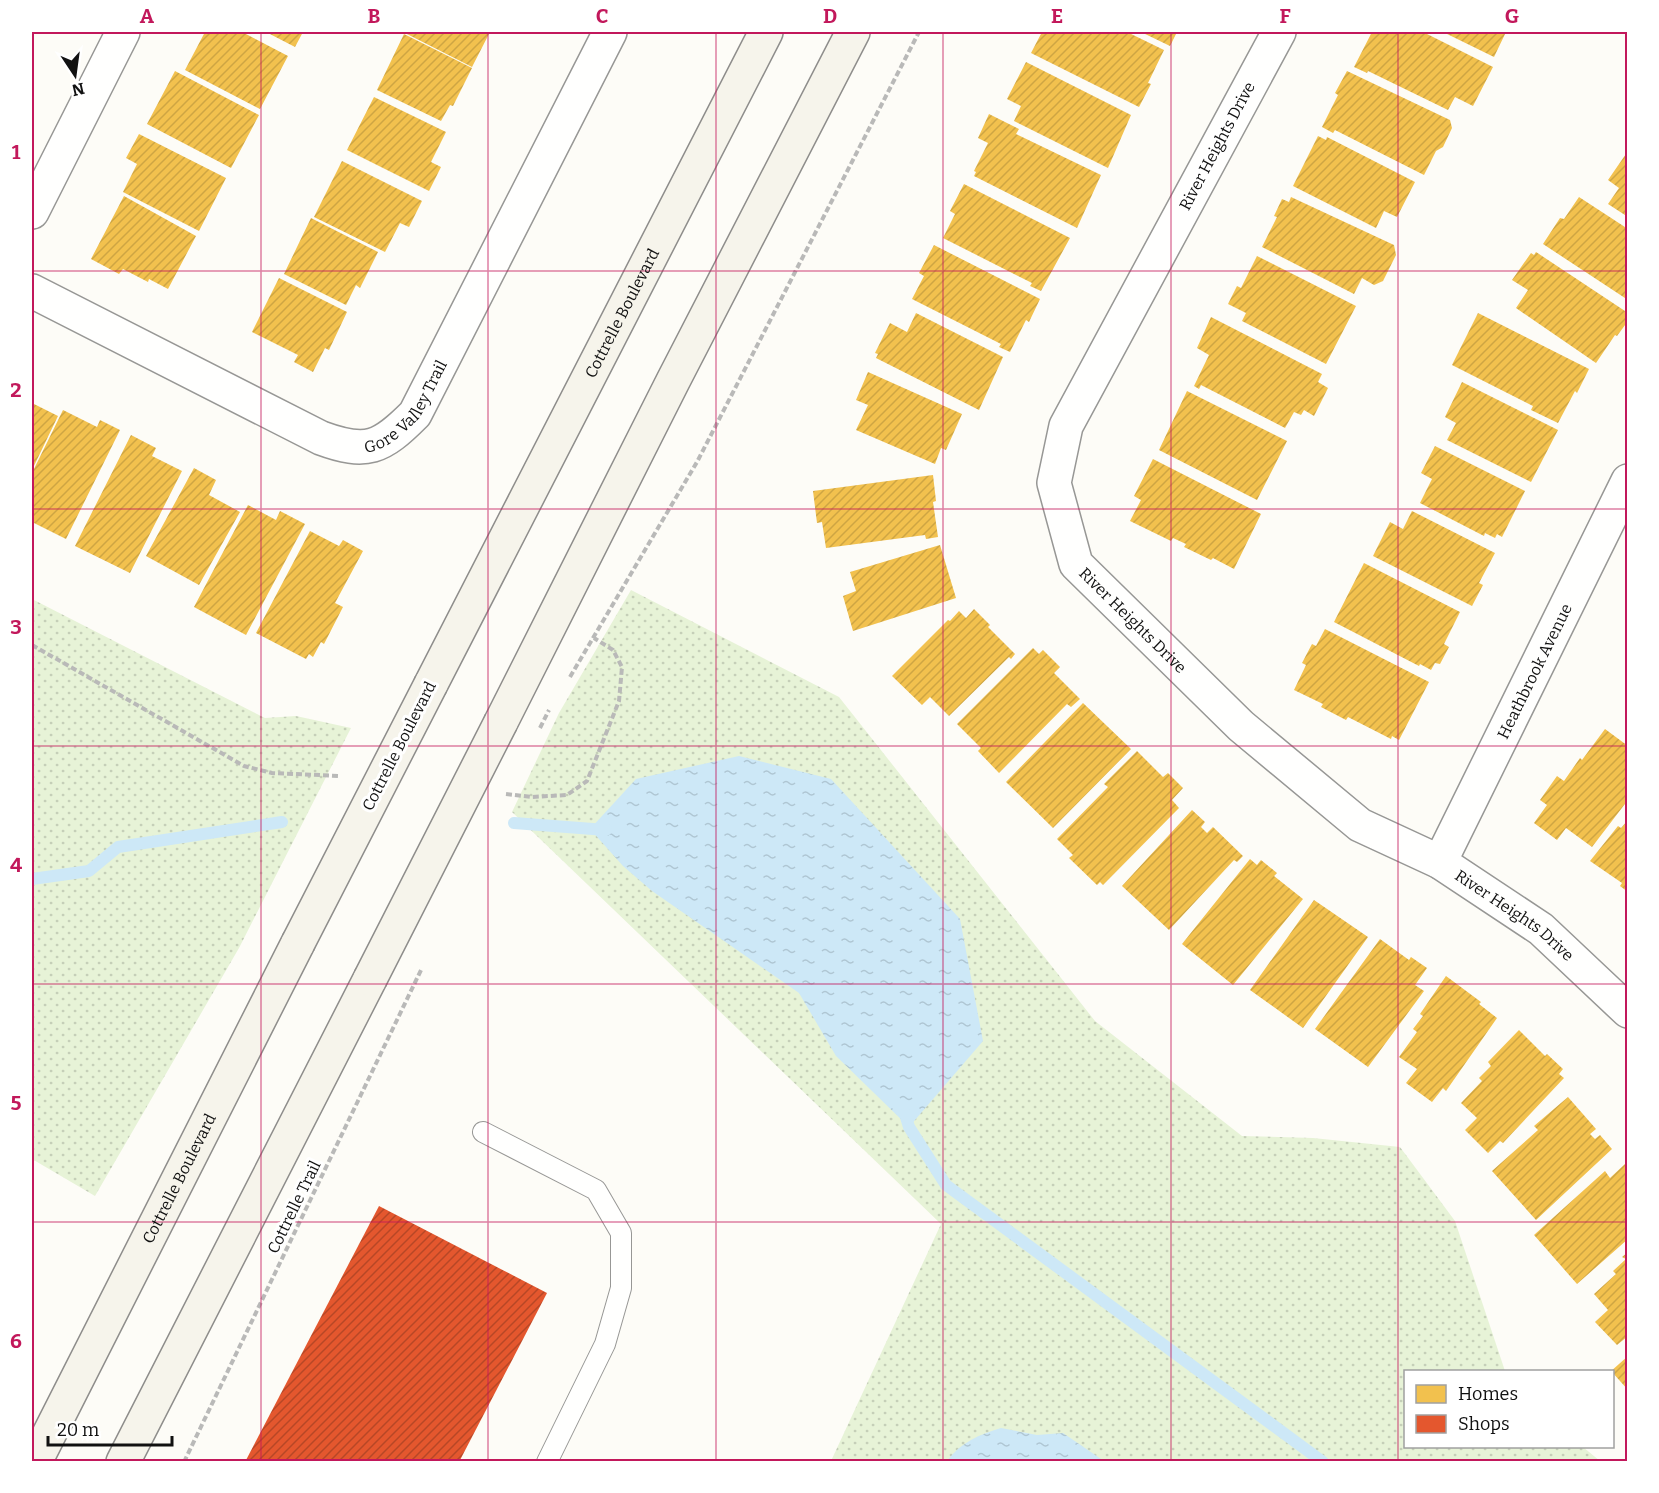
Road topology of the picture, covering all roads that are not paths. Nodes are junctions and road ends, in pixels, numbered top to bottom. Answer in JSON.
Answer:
{"nodes":[{"id":1,"x":123,"y":32,"type":"edge"},
{"id":2,"x":610,"y":32,"type":"edge"},
{"id":3,"x":766,"y":32,"type":"edge"},
{"id":4,"x":853,"y":32,"type":"edge"},
{"id":5,"x":1279,"y":32,"type":"edge"},
{"id":6,"x":32,"y":212,"type":"edge"},
{"id":7,"x":32,"y":291,"type":"edge"},
{"id":8,"x":1628,"y":481,"type":"edge"},
{"id":9,"x":1440,"y":862,"type":"junction"},
{"id":10,"x":1628,"y":1011,"type":"edge"},
{"id":11,"x":483,"y":1132,"type":"dead end"},
{"id":12,"x":35,"y":1461,"type":"edge"},
{"id":13,"x":123,"y":1461,"type":"edge"},
{"id":14,"x":547,"y":1461,"type":"edge"}],
"edges":[{"from":1,"to":6,"type":"street"},
{"from":2,"to":7,"type":"street","name":"Gore Valley Trail"},
{"from":3,"to":12,"type":"main road","name":"Cottrelle Boulevard","bridge":true},
{"from":4,"to":13,"type":"main road","bridge":true},
{"from":5,"to":9,"type":"street","name":"River Heights Drive"},
{"from":8,"to":9,"type":"street","name":"Heathbrook Avenue"},
{"from":9,"to":10,"type":"street","name":"River Heights Drive"},
{"from":11,"to":14,"type":"lane"}]}
